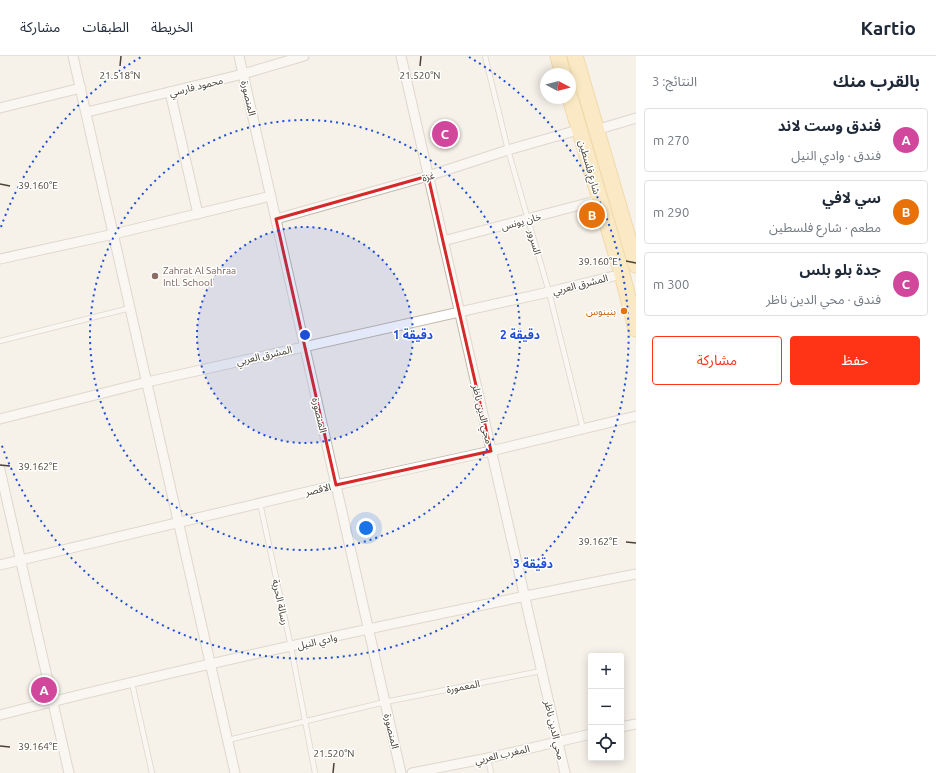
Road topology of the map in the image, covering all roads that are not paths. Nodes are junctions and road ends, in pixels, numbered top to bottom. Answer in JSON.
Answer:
{"nodes":[{"id":1,"x":73,"y":56,"type":"edge"},
{"id":2,"x":239,"y":56,"type":"edge"},
{"id":3,"x":304,"y":56,"type":"edge"},
{"id":4,"x":401,"y":56,"type":"edge"},
{"id":5,"x":485,"y":56,"type":"edge"},
{"id":6,"x":558,"y":56,"type":"edge"},
{"id":7,"x":575,"y":56,"type":"edge"},
{"id":8,"x":561,"y":68,"type":"edge"},
{"id":9,"x":243,"y":74,"type":"junction"},
{"id":10,"x":81,"y":88,"type":"junction"},
{"id":11,"x":170,"y":92,"type":"junction"},
{"id":12,"x":572,"y":104,"type":"edge"},
{"id":13,"x":0,"y":108,"type":"edge"},
{"id":14,"x":86,"y":112,"type":"junction"},
{"id":15,"x":636,"y":118,"type":"edge"},
{"id":16,"x":578,"y":130,"type":"junction"},
{"id":17,"x":596,"y":130,"type":"junction"},
{"id":18,"x":508,"y":150,"type":"junction"},
{"id":19,"x":428,"y":176,"type":"junction"},
{"id":20,"x":271,"y":196,"type":"junction"},
{"id":21,"x":599,"y":200,"type":"junction"},
{"id":22,"x":198,"y":214,"type":"junction"},
{"id":23,"x":276,"y":219,"type":"junction"},
{"id":24,"x":528,"y":219,"type":"junction"},
{"id":25,"x":114,"y":234,"type":"junction"},
{"id":26,"x":443,"y":241,"type":"junction"},
{"id":27,"x":0,"y":259,"type":"edge"},
{"id":28,"x":636,"y":265,"type":"edge"},
{"id":29,"x":622,"y":274,"type":"junction"},
{"id":30,"x":549,"y":292,"type":"junction"},
{"id":31,"x":130,"y":308,"type":"junction"},
{"id":32,"x":459,"y":312,"type":"junction"},
{"id":33,"x":636,"y":329,"type":"edge"},
{"id":34,"x":0,"y":341,"type":"edge"},
{"id":35,"x":305,"y":346,"type":"junction"},
{"id":36,"x":147,"y":382,"type":"junction"},
{"id":37,"x":636,"y":416,"type":"edge"},
{"id":38,"x":0,"y":419,"type":"edge"},
{"id":39,"x":583,"y":428,"type":"junction"},
{"id":40,"x":491,"y":451,"type":"junction"},
{"id":41,"x":0,"y":470,"type":"edge"},
{"id":42,"x":336,"y":484,"type":"junction"},
{"id":43,"x":4,"y":502,"type":"edge"},
{"id":44,"x":260,"y":503,"type":"junction"},
{"id":45,"x":179,"y":522,"type":"junction"},
{"id":46,"x":21,"y":561,"type":"junction"},
{"id":47,"x":0,"y":565,"type":"edge"},
{"id":48,"x":636,"y":574,"type":"edge"},
{"id":49,"x":524,"y":596,"type":"junction"},
{"id":50,"x":369,"y":629,"type":"junction"},
{"id":51,"x":291,"y":647,"type":"junction"},
{"id":52,"x":211,"y":664,"type":"junction"},
{"id":53,"x":541,"y":671,"type":"junction"},
{"id":54,"x":132,"y":683,"type":"junction"},
{"id":55,"x":53,"y":701,"type":"junction"},
{"id":56,"x":385,"y":702,"type":"junction"},
{"id":57,"x":0,"y":715,"type":"edge"},
{"id":58,"x":305,"y":721,"type":"junction"},
{"id":59,"x":636,"y":724,"type":"edge"},
{"id":60,"x":624,"y":726,"type":"edge"},
{"id":61,"x":588,"y":735,"type":"edge"},
{"id":62,"x":228,"y":740,"type":"junction"},
{"id":63,"x":557,"y":741,"type":"junction"},
{"id":64,"x":488,"y":758,"type":"junction"},
{"id":65,"x":69,"y":773,"type":"edge"},
{"id":66,"x":152,"y":773,"type":"edge"},
{"id":67,"x":235,"y":773,"type":"edge"},
{"id":68,"x":315,"y":773,"type":"edge"},
{"id":69,"x":401,"y":773,"type":"edge"},
{"id":70,"x":412,"y":773,"type":"edge"},
{"id":71,"x":491,"y":773,"type":"edge"},
{"id":72,"x":565,"y":773,"type":"edge"}],
"edges":[{"from":1,"to":10,"type":"street"},
{"from":2,"to":9,"type":"street","name":"المنصورة"},
{"from":3,"to":9,"type":"street","name":"محمود فارسي"},
{"from":4,"to":19,"type":"street","name":"محي الدين ناظر"},
{"from":5,"to":18,"type":"lane","name":"السرور"},
{"from":6,"to":8,"type":"main road"},
{"from":7,"to":17,"type":"main road","name":"شارع فلسطين"},
{"from":9,"to":11,"type":"street","name":"محمود فارسي"},
{"from":9,"to":20,"type":"street","name":"المنصورة"},
{"from":10,"to":13,"type":"street"},
{"from":10,"to":14,"type":"street"},
{"from":11,"to":14,"type":"street","name":"محمود فارسي"},
{"from":11,"to":22,"type":"street"},
{"from":12,"to":16,"type":"main road","name":"شارع فلسطين"},
{"from":14,"to":25,"type":"street"},
{"from":15,"to":17,"type":"street"},
{"from":16,"to":18,"type":"street","name":"غزة"},
{"from":16,"to":21,"type":"main road","name":"شارع فلسطين"},
{"from":17,"to":28,"type":"main road","name":"شارع فلسطين"},
{"from":18,"to":19,"type":"street","name":"غزة"},
{"from":18,"to":24,"type":"lane","name":"السرور"},
{"from":19,"to":23,"type":"street","name":"غزة"},
{"from":19,"to":26,"type":"street","name":"محي الدين ناظر"},
{"from":20,"to":22,"type":"street"},
{"from":20,"to":23,"type":"street","name":"المنصورة"},
{"from":21,"to":24,"type":"street","name":"خان يونس"},
{"from":21,"to":29,"type":"main road","name":"شارع فلسطين"},
{"from":22,"to":25,"type":"street"},
{"from":23,"to":35,"type":"street","name":"المنصورة"},
{"from":24,"to":26,"type":"street","name":"خان يونس"},
{"from":24,"to":30,"type":"lane","name":"السرور"},
{"from":25,"to":27,"type":"street"},
{"from":25,"to":31,"type":"street"},
{"from":26,"to":32,"type":"street","name":"محي الدين ناظر"},
{"from":29,"to":30,"type":"street","name":"المشرق العربي"},
{"from":29,"to":33,"type":"main road","name":"شارع فلسطين"},
{"from":30,"to":32,"type":"street","name":"المشرق العربي"},
{"from":30,"to":39,"type":"lane","name":"السرور"},
{"from":31,"to":34,"type":"lane"},
{"from":31,"to":36,"type":"street"},
{"from":32,"to":35,"type":"street","name":"المشرق العربي"},
{"from":32,"to":40,"type":"street","name":"محي الدين ناظر"},
{"from":35,"to":36,"type":"street","name":"المشرق العربي"},
{"from":35,"to":42,"type":"street","name":"المنصورة"},
{"from":36,"to":38,"type":"street","name":"المشرق العربي"},
{"from":36,"to":45,"type":"street"},
{"from":37,"to":39,"type":"street","name":"الاقصر"},
{"from":39,"to":40,"type":"street","name":"الاقصر"},
{"from":40,"to":42,"type":"street","name":"الاقصر"},
{"from":40,"to":49,"type":"street","name":"محي الدين ناظر"},
{"from":41,"to":43,"type":"street"},
{"from":42,"to":44,"type":"street","name":"الاقصر"},
{"from":42,"to":50,"type":"street","name":"المنصورة"},
{"from":43,"to":46,"type":"street"},
{"from":44,"to":45,"type":"street","name":"الاقصر"},
{"from":44,"to":51,"type":"lane","name":"رسالة الحرية"},
{"from":45,"to":46,"type":"street","name":"الاقصر"},
{"from":45,"to":52,"type":"street"},
{"from":46,"to":47,"type":"street","name":"الاقصر"},
{"from":46,"to":55,"type":"street"},
{"from":48,"to":49,"type":"street","name":"وادي النيل"},
{"from":49,"to":50,"type":"street","name":"وادي النيل"},
{"from":49,"to":53,"type":"street","name":"محي الدين ناظر"},
{"from":50,"to":51,"type":"street","name":"وادي النيل"},
{"from":50,"to":56,"type":"street","name":"المنصورة"},
{"from":51,"to":52,"type":"street","name":"وادي النيل"},
{"from":51,"to":58,"type":"lane","name":"رسالة الحرية"},
{"from":52,"to":54,"type":"street","name":"وادي النيل"},
{"from":52,"to":62,"type":"street"},
{"from":53,"to":56,"type":"lane","name":"المعمورة"},
{"from":53,"to":63,"type":"street","name":"محي الدين ناظر"},
{"from":54,"to":55,"type":"street","name":"وادي النيل"},
{"from":54,"to":66,"type":"lane"},
{"from":55,"to":57,"type":"street","name":"وادي النيل"},
{"from":55,"to":65,"type":"street"},
{"from":56,"to":58,"type":"lane","name":"المعمورة"},
{"from":56,"to":69,"type":"street","name":"المنصورة"},
{"from":58,"to":62,"type":"lane","name":"المعمورة"},
{"from":58,"to":68,"type":"lane","name":"رسالة الحرية"},
{"from":59,"to":60,"type":"street"},
{"from":61,"to":63,"type":"street","name":"المغرب العربي"},
{"from":62,"to":67,"type":"street"},
{"from":63,"to":64,"type":"street","name":"المغرب العربي"},
{"from":63,"to":72,"type":"street","name":"محي الدين ناظر"},
{"from":64,"to":70,"type":"street","name":"المغرب العربي"},
{"from":64,"to":71,"type":"lane"}]}
